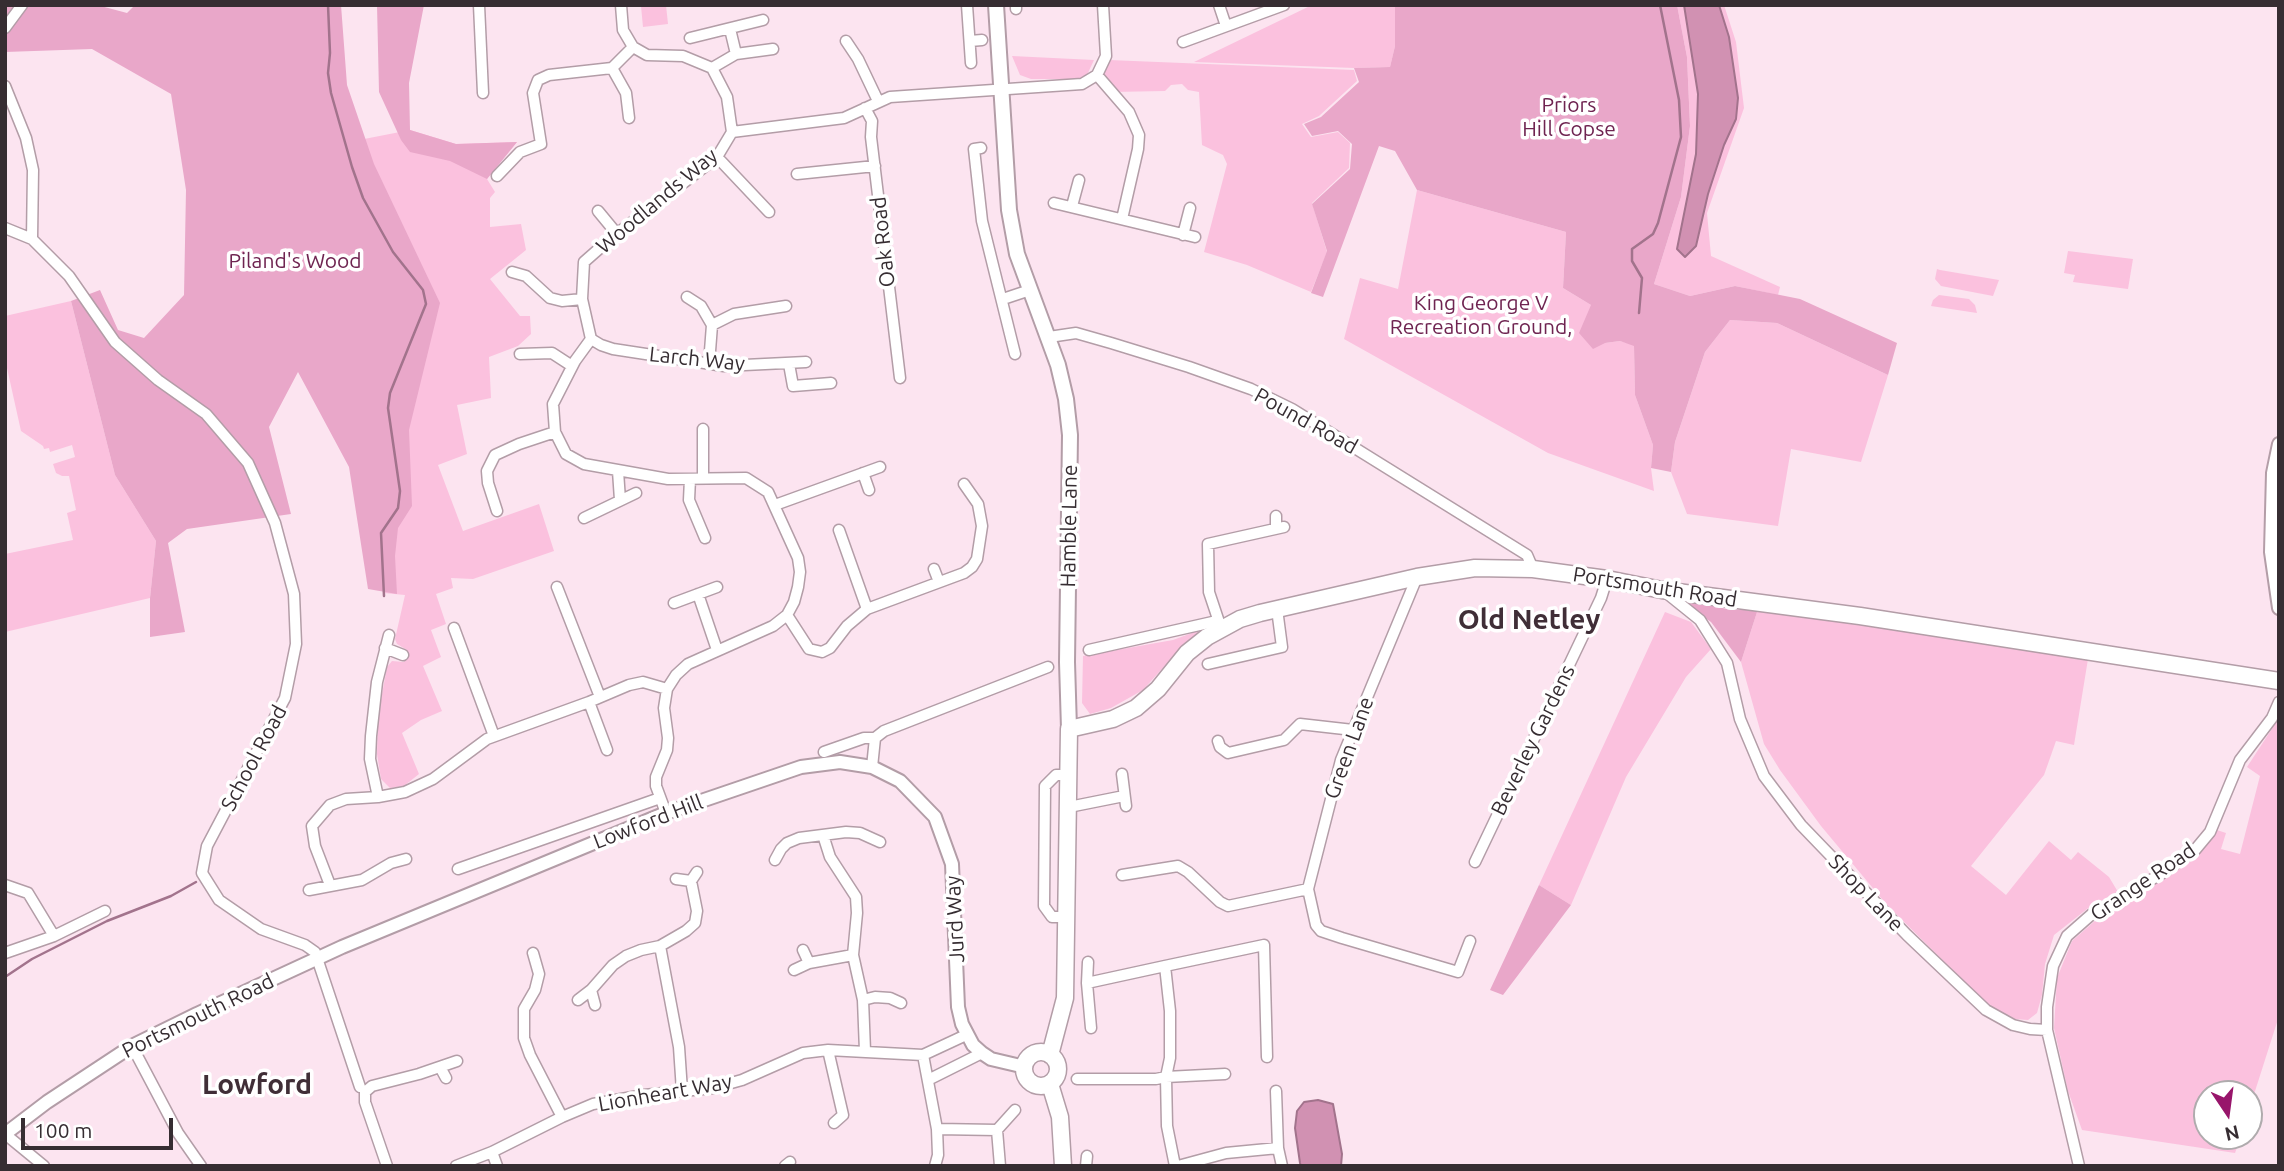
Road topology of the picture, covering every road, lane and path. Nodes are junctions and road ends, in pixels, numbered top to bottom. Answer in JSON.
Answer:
{"nodes":[{"id":1,"x":22,"y":5,"type":"edge"},
{"id":2,"x":479,"y":5,"type":"edge"},
{"id":3,"x":621,"y":5,"type":"edge"},
{"id":4,"x":967,"y":5,"type":"edge"},
{"id":5,"x":996,"y":5,"type":"edge"},
{"id":6,"x":1103,"y":5,"type":"edge"},
{"id":7,"x":1219,"y":5,"type":"edge"},
{"id":8,"x":1284,"y":5,"type":"edge"},
{"id":9,"x":763,"y":20,"type":"dead end"},
{"id":10,"x":1226,"y":26,"type":"junction"},
{"id":11,"x":5,"y":28,"type":"edge"},
{"id":12,"x":730,"y":29,"type":"junction"},
{"id":13,"x":690,"y":38,"type":"dead end"},
{"id":14,"x":982,"y":40,"type":"dead end"},
{"id":15,"x":846,"y":41,"type":"dead end"},
{"id":16,"x":970,"y":41,"type":"junction"},
{"id":17,"x":1183,"y":42,"type":"dead end"},
{"id":18,"x":633,"y":47,"type":"junction"},
{"id":19,"x":773,"y":49,"type":"dead end"},
{"id":20,"x":736,"y":54,"type":"junction"},
{"id":21,"x":971,"y":63,"type":"dead end"},
{"id":22,"x":612,"y":68,"type":"junction"},
{"id":23,"x":712,"y":68,"type":"junction"},
{"id":24,"x":1097,"y":75,"type":"junction"},
{"id":25,"x":5,"y":86,"type":"edge"},
{"id":26,"x":1001,"y":89,"type":"junction"},
{"id":27,"x":483,"y":93,"type":"dead end"},
{"id":28,"x":878,"y":101,"type":"junction"},
{"id":29,"x":865,"y":108,"type":"junction"},
{"id":30,"x":629,"y":118,"type":"dead end"},
{"id":31,"x":732,"y":132,"type":"junction"},
{"id":32,"x":982,"y":148,"type":"dead end"},
{"id":33,"x":716,"y":157,"type":"junction"},
{"id":34,"x":874,"y":166,"type":"junction"},
{"id":35,"x":797,"y":174,"type":"dead end"},
{"id":36,"x":497,"y":176,"type":"dead end"},
{"id":37,"x":1079,"y":180,"type":"dead end"},
{"id":38,"x":1054,"y":202,"type":"dead end"},
{"id":39,"x":1072,"y":206,"type":"junction"},
{"id":40,"x":1189,"y":208,"type":"dead end"},
{"id":41,"x":598,"y":211,"type":"dead end"},
{"id":42,"x":769,"y":212,"type":"dead end"},
{"id":43,"x":1122,"y":219,"type":"junction"},
{"id":44,"x":5,"y":228,"type":"edge"},
{"id":45,"x":617,"y":234,"type":"junction"},
{"id":46,"x":1183,"y":235,"type":"junction"},
{"id":47,"x":1195,"y":237,"type":"dead end"},
{"id":48,"x":32,"y":239,"type":"junction"},
{"id":49,"x":512,"y":272,"type":"dead end"},
{"id":50,"x":1030,"y":290,"type":"junction"},
{"id":51,"x":687,"y":297,"type":"dead end"},
{"id":52,"x":582,"y":299,"type":"junction"},
{"id":53,"x":1003,"y":299,"type":"junction"},
{"id":54,"x":786,"y":306,"type":"dead end"},
{"id":55,"x":712,"y":325,"type":"junction"},
{"id":56,"x":1049,"y":337,"type":"junction"},
{"id":57,"x":591,"y":339,"type":"junction"},
{"id":58,"x":520,"y":354,"type":"dead end"},
{"id":59,"x":1015,"y":354,"type":"dead end"},
{"id":60,"x":806,"y":362,"type":"dead end"},
{"id":61,"x":789,"y":363,"type":"junction"},
{"id":62,"x":709,"y":364,"type":"junction"},
{"id":63,"x":572,"y":366,"type":"junction"},
{"id":64,"x":900,"y":378,"type":"dead end"},
{"id":65,"x":831,"y":383,"type":"dead end"},
{"id":66,"x":703,"y":429,"type":"dead end"},
{"id":67,"x":555,"y":432,"type":"junction"},
{"id":68,"x":2279,"y":444,"type":"edge"},
{"id":69,"x":880,"y":467,"type":"dead end"},
{"id":70,"x":618,"y":471,"type":"junction"},
{"id":71,"x":863,"y":473,"type":"junction"},
{"id":72,"x":703,"y":478,"type":"junction"},
{"id":73,"x":690,"y":479,"type":"junction"},
{"id":74,"x":964,"y":484,"type":"dead end"},
{"id":75,"x":869,"y":490,"type":"dead end"},
{"id":76,"x":636,"y":493,"type":"dead end"},
{"id":77,"x":620,"y":500,"type":"junction"},
{"id":78,"x":775,"y":505,"type":"junction"},
{"id":79,"x":498,"y":511,"type":"dead end"},
{"id":80,"x":1276,"y":516,"type":"dead end"},
{"id":81,"x":584,"y":518,"type":"dead end"},
{"id":82,"x":839,"y":530,"type":"dead end"},
{"id":83,"x":705,"y":538,"type":"dead end"},
{"id":84,"x":934,"y":569,"type":"dead end"},
{"id":85,"x":1533,"y":569,"type":"junction"},
{"id":86,"x":1417,"y":577,"type":"junction"},
{"id":87,"x":1607,"y":579,"type":"junction"},
{"id":88,"x":939,"y":582,"type":"junction"},
{"id":89,"x":717,"y":586,"type":"dead end"},
{"id":90,"x":557,"y":587,"type":"dead end"},
{"id":91,"x":1662,"y":590,"type":"junction"},
{"id":92,"x":698,"y":594,"type":"junction"},
{"id":93,"x":674,"y":603,"type":"dead end"},
{"id":94,"x":2279,"y":608,"type":"edge"},
{"id":95,"x":867,"y":609,"type":"junction"},
{"id":96,"x":1277,"y":609,"type":"junction"},
{"id":97,"x":787,"y":615,"type":"junction"},
{"id":98,"x":1219,"y":625,"type":"junction"},
{"id":99,"x":454,"y":628,"type":"dead end"},
{"id":100,"x":389,"y":635,"type":"dead end"},
{"id":101,"x":385,"y":648,"type":"junction"},
{"id":102,"x":717,"y":650,"type":"junction"},
{"id":103,"x":1089,"y":650,"type":"dead end"},
{"id":104,"x":403,"y":655,"type":"dead end"},
{"id":105,"x":478,"y":661,"type":"dead end"},
{"id":106,"x":1208,"y":664,"type":"dead end"},
{"id":107,"x":467,"y":666,"type":"junction"},
{"id":108,"x":1044,"y":671,"type":"dead end"},
{"id":109,"x":2279,"y":681,"type":"edge"},
{"id":110,"x":667,"y":689,"type":"junction"},
{"id":111,"x":600,"y":697,"type":"junction"},
{"id":112,"x":589,"y":702,"type":"junction"},
{"id":113,"x":2279,"y":702,"type":"edge"},
{"id":114,"x":1069,"y":729,"type":"junction"},
{"id":115,"x":1353,"y":730,"type":"junction"},
{"id":116,"x":494,"y":736,"type":"junction"},
{"id":117,"x":875,"y":738,"type":"junction"},
{"id":118,"x":1218,"y":741,"type":"dead end"},
{"id":119,"x":607,"y":750,"type":"dead end"},
{"id":120,"x":824,"y":752,"type":"dead end"},
{"id":121,"x":872,"y":767,"type":"junction"},
{"id":122,"x":1122,"y":774,"type":"dead end"},
{"id":123,"x":1069,"y":775,"type":"junction"},
{"id":124,"x":378,"y":797,"type":"junction"},
{"id":125,"x":660,"y":798,"type":"junction"},
{"id":126,"x":1069,"y":807,"type":"junction"},
{"id":127,"x":666,"y":813,"type":"junction"},
{"id":128,"x":823,"y":835,"type":"junction"},
{"id":129,"x":880,"y":842,"type":"dead end"},
{"id":130,"x":406,"y":859,"type":"dead end"},
{"id":131,"x":775,"y":860,"type":"dead end"},
{"id":132,"x":1475,"y":862,"type":"dead end"},
{"id":133,"x":458,"y":869,"type":"dead end"},
{"id":134,"x":1122,"y":875,"type":"dead end"},
{"id":135,"x":676,"y":879,"type":"dead end"},
{"id":136,"x":5,"y":885,"type":"edge"},
{"id":137,"x":330,"y":885,"type":"junction"},
{"id":138,"x":1308,"y":889,"type":"junction"},
{"id":139,"x":309,"y":890,"type":"dead end"},
{"id":140,"x":105,"y":911,"type":"dead end"},
{"id":141,"x":1068,"y":916,"type":"junction"},
{"id":142,"x":405,"y":920,"type":"joint"},
{"id":143,"x":54,"y":936,"type":"junction"},
{"id":144,"x":1470,"y":941,"type":"dead end"},
{"id":145,"x":660,"y":946,"type":"junction"},
{"id":146,"x":803,"y":950,"type":"dead end"},
{"id":147,"x":5,"y":953,"type":"edge"},
{"id":148,"x":533,"y":953,"type":"dead end"},
{"id":149,"x":853,"y":955,"type":"junction"},
{"id":150,"x":317,"y":958,"type":"junction"},
{"id":151,"x":1088,"y":962,"type":"dead end"},
{"id":152,"x":809,"y":963,"type":"junction"},
{"id":153,"x":1165,"y":966,"type":"junction"},
{"id":154,"x":794,"y":970,"type":"dead end"},
{"id":155,"x":1087,"y":983,"type":"junction"},
{"id":156,"x":590,"y":990,"type":"junction"},
{"id":157,"x":578,"y":1000,"type":"dead end"},
{"id":158,"x":863,"y":1000,"type":"junction"},
{"id":159,"x":901,"y":1003,"type":"dead end"},
{"id":160,"x":595,"y":1005,"type":"dead end"},
{"id":161,"x":1091,"y":1028,"type":"dead end"},
{"id":162,"x":2047,"y":1030,"type":"junction"},
{"id":163,"x":966,"y":1035,"type":"junction"},
{"id":164,"x":132,"y":1046,"type":"junction"},
{"id":165,"x":828,"y":1050,"type":"junction"},
{"id":166,"x":865,"y":1051,"type":"junction"},
{"id":167,"x":982,"y":1053,"type":"junction"},
{"id":168,"x":923,"y":1055,"type":"junction"},
{"id":169,"x":1050,"y":1055,"type":"junction"},
{"id":170,"x":1266,"y":1057,"type":"dead end"},
{"id":171,"x":457,"y":1061,"type":"dead end"},
{"id":172,"x":440,"y":1067,"type":"junction"},
{"id":173,"x":1025,"y":1067,"type":"junction"},
{"id":174,"x":1225,"y":1074,"type":"dead end"},
{"id":175,"x":1166,"y":1077,"type":"junction"},
{"id":176,"x":446,"y":1078,"type":"dead end"},
{"id":177,"x":1077,"y":1079,"type":"dead end"},
{"id":178,"x":928,"y":1080,"type":"junction"},
{"id":179,"x":1049,"y":1084,"type":"junction"},
{"id":180,"x":360,"y":1087,"type":"dead end"},
{"id":181,"x":682,"y":1091,"type":"junction"},
{"id":182,"x":1276,"y":1091,"type":"dead end"},
{"id":183,"x":1015,"y":1110,"type":"dead end"},
{"id":184,"x":562,"y":1117,"type":"junction"},
{"id":185,"x":834,"y":1123,"type":"dead end"},
{"id":186,"x":937,"y":1129,"type":"junction"},
{"id":187,"x":998,"y":1130,"type":"junction"},
{"id":188,"x":5,"y":1134,"type":"edge"},
{"id":189,"x":1278,"y":1148,"type":"junction"},
{"id":190,"x":492,"y":1152,"type":"junction"},
{"id":191,"x":44,"y":1166,"type":"edge"},
{"id":192,"x":201,"y":1166,"type":"edge"},
{"id":193,"x":387,"y":1166,"type":"edge"},
{"id":194,"x":456,"y":1166,"type":"edge"},
{"id":195,"x":497,"y":1166,"type":"edge"},
{"id":196,"x":935,"y":1166,"type":"edge"},
{"id":197,"x":1000,"y":1166,"type":"edge"},
{"id":198,"x":1063,"y":1166,"type":"edge"},
{"id":199,"x":1176,"y":1166,"type":"edge"},
{"id":200,"x":1282,"y":1166,"type":"edge"},
{"id":201,"x":2079,"y":1166,"type":"edge"}],
"edges":[{"from":1,"to":11,"type":"street"},
{"from":2,"to":27,"type":"street"},
{"from":3,"to":18,"type":"street"},
{"from":4,"to":16,"type":"street"},
{"from":5,"to":26,"type":"main road","name":"Hamble Lane"},
{"from":6,"to":24,"type":"street"},
{"from":7,"to":10,"type":"street"},
{"from":8,"to":10,"type":"street"},
{"from":9,"to":12,"type":"street"},
{"from":10,"to":17,"type":"street"},
{"from":12,"to":13,"type":"street"},
{"from":12,"to":20,"type":"street"},
{"from":14,"to":16,"type":"street"},
{"from":15,"to":28,"type":"street"},
{"from":16,"to":21,"type":"street"},
{"from":18,"to":22,"type":"street"},
{"from":18,"to":23,"type":"street"},
{"from":19,"to":20,"type":"street"},
{"from":20,"to":23,"type":"street"},
{"from":22,"to":30,"type":"street"},
{"from":22,"to":36,"type":"street"},
{"from":23,"to":31,"type":"street","name":"Woodlands Way"},
{"from":24,"to":26,"type":"street"},
{"from":24,"to":43,"type":"street"},
{"from":25,"to":48,"type":"street"},
{"from":26,"to":28,"type":"street"},
{"from":26,"to":50,"type":"main road","name":"Hamble Lane"},
{"from":28,"to":29,"type":"street"},
{"from":29,"to":31,"type":"street"},
{"from":29,"to":34,"type":"street","name":"Oak Road"},
{"from":31,"to":33,"type":"street","name":"Woodlands Way"},
{"from":32,"to":53,"type":"street"},
{"from":33,"to":42,"type":"street"},
{"from":33,"to":45,"type":"street","name":"Woodlands Way"},
{"from":34,"to":35,"type":"street"},
{"from":34,"to":64,"type":"street","name":"Oak Road"},
{"from":37,"to":39,"type":"street"},
{"from":38,"to":39,"type":"street"},
{"from":39,"to":43,"type":"street"},
{"from":40,"to":46,"type":"street"},
{"from":41,"to":45,"type":"street"},
{"from":43,"to":46,"type":"street"},
{"from":44,"to":48,"type":"street","name":"School Road"},
{"from":45,"to":52,"type":"street","name":"Woodlands Way"},
{"from":46,"to":47,"type":"street"},
{"from":48,"to":150,"type":"street","name":"School Road"},
{"from":49,"to":52,"type":"street"},
{"from":50,"to":53,"type":"street"},
{"from":50,"to":56,"type":"main road","name":"Hamble Lane"},
{"from":51,"to":55,"type":"street"},
{"from":52,"to":57,"type":"street","name":"Woodlands Way"},
{"from":53,"to":59,"type":"street"},
{"from":54,"to":55,"type":"street"},
{"from":55,"to":62,"type":"street"},
{"from":56,"to":85,"type":"street","name":"Pound Road"},
{"from":56,"to":114,"type":"main road","name":"Hamble Lane"},
{"from":57,"to":62,"type":"street","name":"Larch Way"},
{"from":57,"to":63,"type":"street"},
{"from":58,"to":63,"type":"street"},
{"from":60,"to":61,"type":"street","name":"Larch Way"},
{"from":61,"to":62,"type":"street","name":"Larch Way"},
{"from":61,"to":65,"type":"street"},
{"from":63,"to":67,"type":"street"},
{"from":66,"to":72,"type":"street"},
{"from":67,"to":70,"type":"street"},
{"from":67,"to":79,"type":"street"},
{"from":68,"to":94,"type":"street"},
{"from":69,"to":71,"type":"street"},
{"from":70,"to":73,"type":"street"},
{"from":70,"to":77,"type":"street"},
{"from":71,"to":75,"type":"street"},
{"from":71,"to":78,"type":"street"},
{"from":72,"to":73,"type":"street"},
{"from":72,"to":78,"type":"street"},
{"from":73,"to":83,"type":"street"},
{"from":74,"to":88,"type":"street"},
{"from":76,"to":77,"type":"street"},
{"from":77,"to":81,"type":"street"},
{"from":78,"to":97,"type":"street"},
{"from":80,"to":98,"type":"street"},
{"from":82,"to":95,"type":"street"},
{"from":84,"to":88,"type":"street"},
{"from":85,"to":86,"type":"main road","name":"Portsmouth Road"},
{"from":85,"to":87,"type":"main road","name":"Portsmouth Road"},
{"from":86,"to":96,"type":"main road","name":"Portsmouth Road"},
{"from":86,"to":115,"type":"street","name":"Green Lane"},
{"from":87,"to":91,"type":"main road","name":"Portsmouth Road"},
{"from":87,"to":132,"type":"street","name":"Beverley Gardens"},
{"from":88,"to":95,"type":"street"},
{"from":89,"to":92,"type":"street"},
{"from":90,"to":111,"type":"street"},
{"from":91,"to":109,"type":"main road","name":"Portsmouth Road"},
{"from":91,"to":162,"type":"street","name":"Shop Lane"},
{"from":92,"to":93,"type":"street"},
{"from":92,"to":102,"type":"street"},
{"from":95,"to":97,"type":"street"},
{"from":96,"to":98,"type":"main road","name":"Portsmouth Road"},
{"from":96,"to":106,"type":"street"},
{"from":97,"to":102,"type":"street"},
{"from":98,"to":103,"type":"street"},
{"from":98,"to":114,"type":"main road","name":"Portsmouth Road"},
{"from":99,"to":107,"type":"street"},
{"from":100,"to":101,"type":"street"},
{"from":101,"to":104,"type":"street"},
{"from":101,"to":124,"type":"street"},
{"from":102,"to":110,"type":"street"},
{"from":105,"to":107,"type":"street"},
{"from":107,"to":116,"type":"street"},
{"from":108,"to":117,"type":"street"},
{"from":110,"to":111,"type":"street"},
{"from":110,"to":125,"type":"street"},
{"from":111,"to":112,"type":"street"},
{"from":112,"to":116,"type":"street"},
{"from":112,"to":119,"type":"street"},
{"from":113,"to":162,"type":"street","name":"Grange Road"},
{"from":114,"to":123,"type":"main road","name":"Hamble Lane"},
{"from":115,"to":118,"type":"street"},
{"from":115,"to":138,"type":"street","name":"Green Lane"},
{"from":116,"to":124,"type":"street"},
{"from":117,"to":120,"type":"street"},
{"from":117,"to":121,"type":"street"},
{"from":121,"to":127,"type":"street","name":"Lowford Hill"},
{"from":121,"to":163,"type":"street","name":"Jurd Way"},
{"from":122,"to":126,"type":"street"},
{"from":123,"to":126,"type":"main road","name":"Hamble Lane"},
{"from":123,"to":141,"type":"street"},
{"from":124,"to":137,"type":"street"},
{"from":125,"to":127,"type":"street"},
{"from":125,"to":133,"type":"street"},
{"from":126,"to":141,"type":"main road","name":"Hamble Lane"},
{"from":127,"to":142,"type":"street","name":"Lowford Hill"},
{"from":128,"to":129,"type":"street"},
{"from":128,"to":131,"type":"street"},
{"from":128,"to":149,"type":"street"},
{"from":130,"to":137,"type":"street"},
{"from":134,"to":138,"type":"street"},
{"from":135,"to":145,"type":"street"},
{"from":136,"to":143,"type":"street"},
{"from":137,"to":139,"type":"street"},
{"from":138,"to":144,"type":"street","name":"Green Lane"},
{"from":140,"to":143,"type":"street"},
{"from":141,"to":169,"type":"main road","name":"Hamble Lane"},
{"from":142,"to":150,"type":"street","name":"Portsmouth Road"},
{"from":143,"to":147,"type":"street"},
{"from":145,"to":156,"type":"street"},
{"from":145,"to":181,"type":"street"},
{"from":146,"to":152,"type":"street"},
{"from":148,"to":184,"type":"street"},
{"from":149,"to":152,"type":"street"},
{"from":149,"to":158,"type":"street"},
{"from":150,"to":164,"type":"street","name":"Portsmouth Road"},
{"from":150,"to":180,"type":"street"},
{"from":151,"to":155,"type":"street"},
{"from":152,"to":154,"type":"street"},
{"from":153,"to":155,"type":"street"},
{"from":153,"to":170,"type":"street"},
{"from":153,"to":175,"type":"street"},
{"from":155,"to":161,"type":"street"},
{"from":156,"to":157,"type":"street"},
{"from":156,"to":160,"type":"street"},
{"from":158,"to":159,"type":"street"},
{"from":158,"to":166,"type":"street"},
{"from":162,"to":201,"type":"street"},
{"from":163,"to":167,"type":"street","name":"Jurd Way"},
{"from":163,"to":168,"type":"street","name":"Lionheart Way"},
{"from":164,"to":188,"type":"street","name":"Portsmouth Road"},
{"from":164,"to":192,"type":"street"},
{"from":165,"to":166,"type":"street","name":"Lionheart Way"},
{"from":165,"to":181,"type":"street","name":"Lionheart Way"},
{"from":165,"to":185,"type":"street"},
{"from":166,"to":168,"type":"street","name":"Lionheart Way"},
{"from":167,"to":173,"type":"street","name":"Jurd Way"},
{"from":167,"to":178,"type":"street"},
{"from":168,"to":178,"type":"street"},
{"from":169,"to":173,"type":"main road"},
{"from":169,"to":179,"type":"main road"},
{"from":171,"to":172,"type":"street"},
{"from":172,"to":176,"type":"street"},
{"from":172,"to":193,"type":"street"},
{"from":173,"to":179,"type":"main road"},
{"from":174,"to":175,"type":"street"},
{"from":175,"to":177,"type":"street"},
{"from":175,"to":199,"type":"street"},
{"from":178,"to":186,"type":"street"},
{"from":179,"to":198,"type":"main road"},
{"from":181,"to":184,"type":"street","name":"Lionheart Way"},
{"from":182,"to":189,"type":"street"},
{"from":183,"to":187,"type":"street"},
{"from":184,"to":190,"type":"street","name":"Lionheart Way"},
{"from":186,"to":187,"type":"street"},
{"from":186,"to":196,"type":"street"},
{"from":187,"to":197,"type":"street"},
{"from":188,"to":191,"type":"street"},
{"from":189,"to":199,"type":"street"},
{"from":189,"to":200,"type":"street"},
{"from":190,"to":194,"type":"street","name":"Lionheart Way"},
{"from":190,"to":195,"type":"street"}]}
